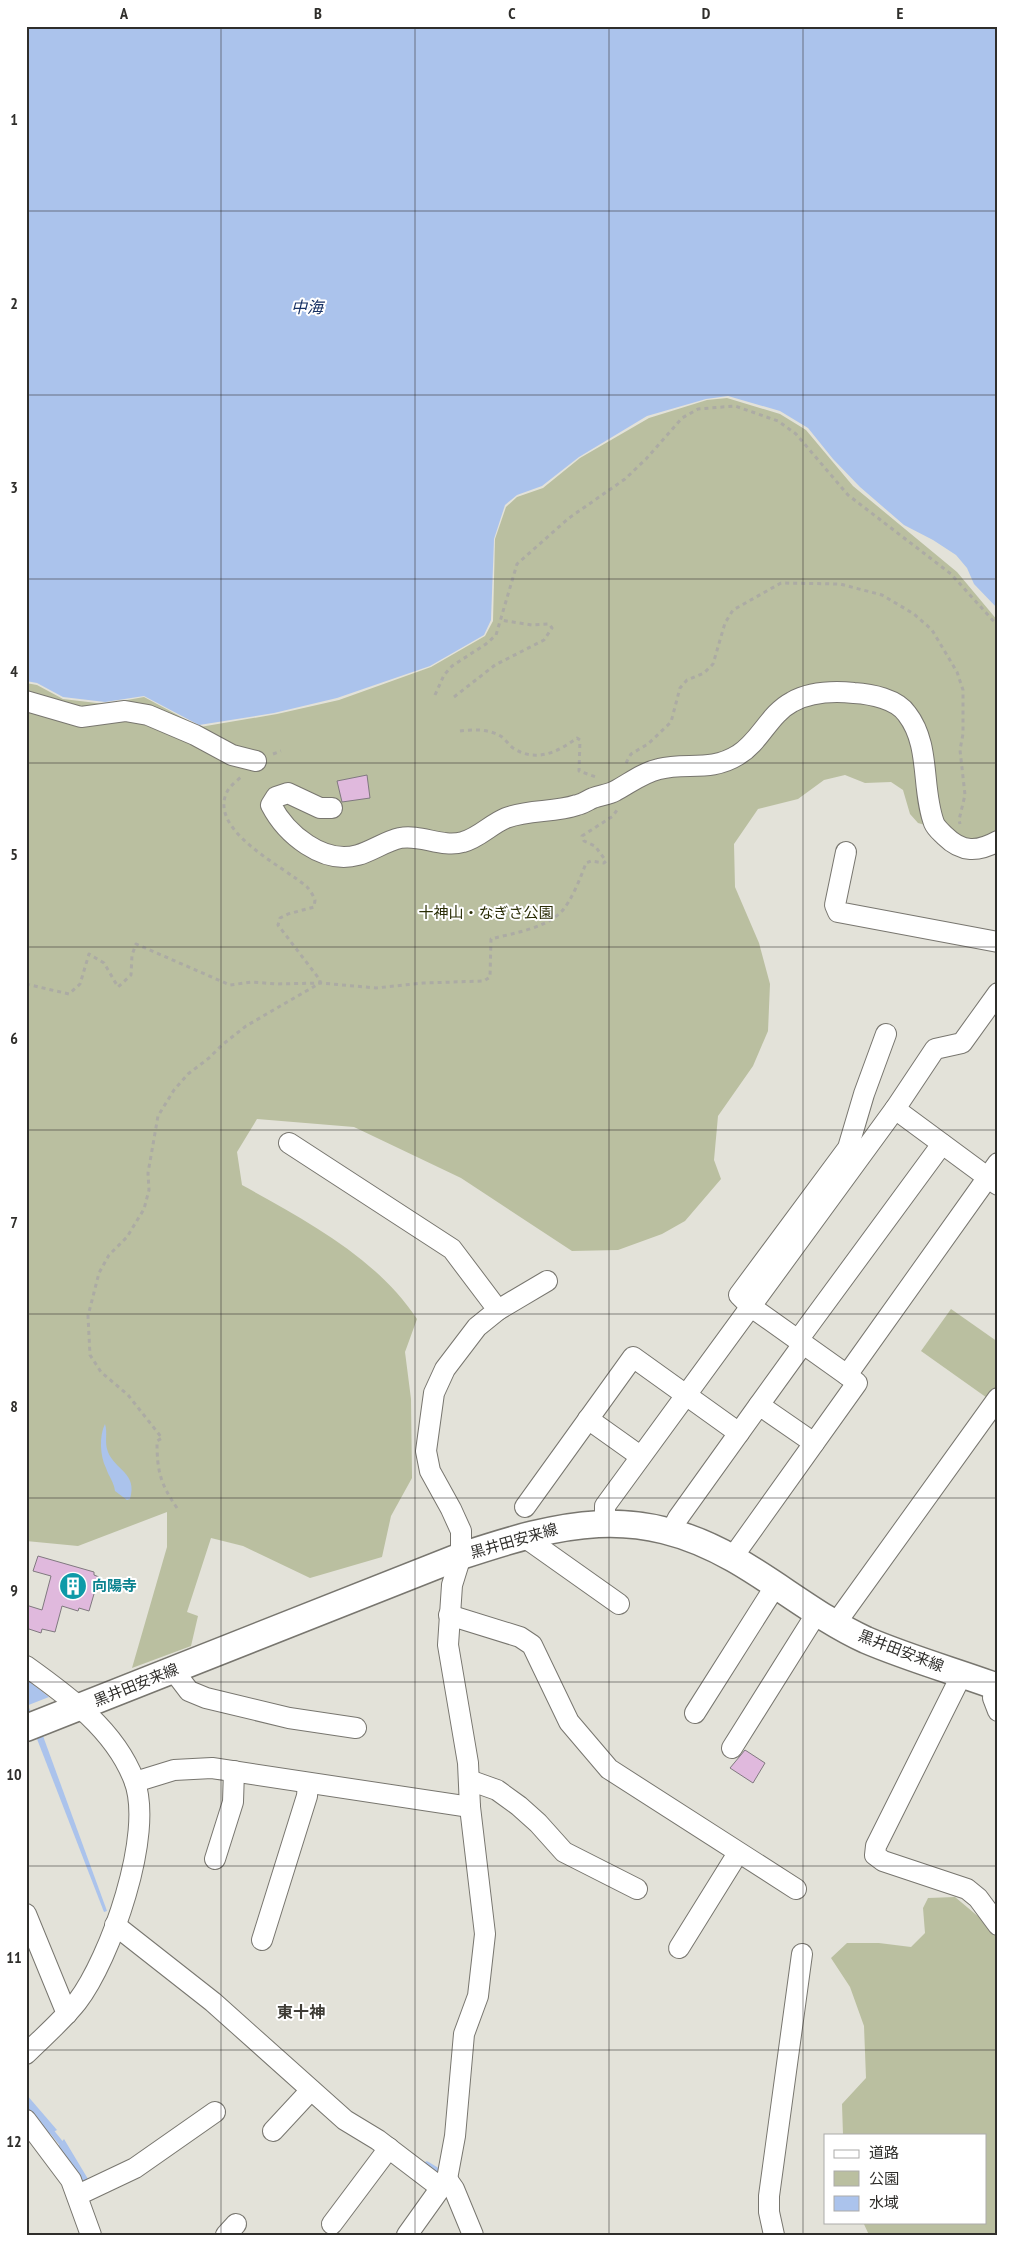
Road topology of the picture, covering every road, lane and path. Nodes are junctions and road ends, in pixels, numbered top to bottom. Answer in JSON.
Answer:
{"nodes":[{"id":1,"x":500,"y":620,"type":"junction"},
{"id":2,"x":998,"y":626,"type":"edge"},
{"id":3,"x":436,"y":695,"type":"dead end"},
{"id":4,"x":454,"y":696,"type":"dead end"},
{"id":5,"x":26,"y":702,"type":"edge"},
{"id":6,"x":460,"y":731,"type":"dead end"},
{"id":7,"x":256,"y":761,"type":"dead end"},
{"id":8,"x":604,"y":780,"type":"dead end"},
{"id":9,"x":228,"y":790,"type":"dead end"},
{"id":10,"x":332,"y":808,"type":"dead end"},
{"id":11,"x":998,"y":841,"type":"edge"},
{"id":12,"x":846,"y":852,"type":"dead end"},
{"id":13,"x":998,"y":942,"type":"edge"},
{"id":14,"x":998,"y":993,"type":"edge"},
{"id":15,"x":886,"y":1034,"type":"dead end"},
{"id":16,"x":895,"y":1109,"type":"junction"},
{"id":17,"x":289,"y":1143,"type":"dead end"},
{"id":18,"x":942,"y":1144,"type":"junction"},
{"id":19,"x":994,"y":1175,"type":"edge"},
{"id":20,"x":548,"y":1281,"type":"dead end"},
{"id":21,"x":750,"y":1306,"type":"junction"},
{"id":22,"x":498,"y":1310,"type":"junction"},
{"id":23,"x":801,"y":1342,"type":"junction"},
{"id":24,"x":846,"y":1375,"type":"junction"},
{"id":25,"x":686,"y":1393,"type":"junction"},
{"id":26,"x":998,"y":1398,"type":"edge"},
{"id":27,"x":759,"y":1405,"type":"junction"},
{"id":28,"x":588,"y":1419,"type":"junction"},
{"id":29,"x":739,"y":1433,"type":"junction"},
{"id":30,"x":814,"y":1444,"type":"junction"},
{"id":31,"x":640,"y":1456,"type":"junction"},
{"id":32,"x":525,"y":1507,"type":"dead end"},
{"id":33,"x":177,"y":1508,"type":"dead end"},
{"id":34,"x":605,"y":1523,"type":"junction"},
{"id":35,"x":671,"y":1532,"type":"junction"},
{"id":36,"x":523,"y":1536,"type":"junction"},
{"id":37,"x":461,"y":1556,"type":"junction"},
{"id":38,"x":732,"y":1558,"type":"junction"},
{"id":39,"x":776,"y":1585,"type":"junction"},
{"id":40,"x":619,"y":1604,"type":"dead end"},
{"id":41,"x":449,"y":1615,"type":"junction"},
{"id":42,"x":827,"y":1617,"type":"junction"},
{"id":43,"x":26,"y":1666,"type":"edge"},
{"id":44,"x":172,"y":1670,"type":"junction"},
{"id":45,"x":962,"y":1674,"type":"junction"},
{"id":46,"x":996,"y":1686,"type":"edge"},
{"id":47,"x":78,"y":1708,"type":"junction"},
{"id":48,"x":998,"y":1711,"type":"edge"},
{"id":49,"x":695,"y":1713,"type":"dead end"},
{"id":50,"x":26,"y":1728,"type":"edge"},
{"id":51,"x":356,"y":1728,"type":"dead end"},
{"id":52,"x":732,"y":1748,"type":"dead end"},
{"id":53,"x":234,"y":1771,"type":"junction"},
{"id":54,"x":469,"y":1780,"type":"junction"},
{"id":55,"x":135,"y":1782,"type":"junction"},
{"id":56,"x":308,"y":1783,"type":"junction"},
{"id":57,"x":470,"y":1807,"type":"junction"},
{"id":58,"x":738,"y":1853,"type":"junction"},
{"id":59,"x":215,"y":1859,"type":"dead end"},
{"id":60,"x":796,"y":1889,"type":"dead end"},
{"id":61,"x":637,"y":1890,"type":"dead end"},
{"id":62,"x":28,"y":1924,"type":"edge"},
{"id":63,"x":115,"y":1925,"type":"junction"},
{"id":64,"x":998,"y":1925,"type":"edge"},
{"id":65,"x":262,"y":1940,"type":"dead end"},
{"id":66,"x":679,"y":1948,"type":"dead end"},
{"id":67,"x":802,"y":1954,"type":"dead end"},
{"id":68,"x":66,"y":2014,"type":"junction"},
{"id":69,"x":26,"y":2054,"type":"edge"},
{"id":70,"x":312,"y":2090,"type":"junction"},
{"id":71,"x":215,"y":2112,"type":"dead end"},
{"id":72,"x":26,"y":2120,"type":"edge"},
{"id":73,"x":273,"y":2131,"type":"dead end"},
{"id":74,"x":389,"y":2148,"type":"junction"},
{"id":75,"x":444,"y":2184,"type":"junction"},
{"id":76,"x":78,"y":2195,"type":"junction"},
{"id":77,"x":332,"y":2224,"type":"dead end"},
{"id":78,"x":91,"y":2235,"type":"edge"},
{"id":79,"x":407,"y":2235,"type":"edge"},
{"id":80,"x":473,"y":2235,"type":"edge"},
{"id":81,"x":774,"y":2235,"type":"edge"}],
"edges":[{"from":1,"to":2,"type":"path"},
{"from":1,"to":3,"type":"path"},
{"from":1,"to":4,"type":"path"},
{"from":5,"to":7,"type":"street"},
{"from":6,"to":8,"type":"path"},
{"from":9,"to":33,"type":"path"},
{"from":10,"to":11,"type":"street"},
{"from":12,"to":13,"type":"street"},
{"from":14,"to":16,"type":"street"},
{"from":15,"to":21,"type":"street"},
{"from":16,"to":18,"type":"street"},
{"from":16,"to":21,"type":"street"},
{"from":17,"to":22,"type":"street"},
{"from":18,"to":19,"type":"street"},
{"from":18,"to":23,"type":"street"},
{"from":19,"to":24,"type":"street"},
{"from":20,"to":22,"type":"street"},
{"from":21,"to":23,"type":"street"},
{"from":21,"to":25,"type":"street"},
{"from":22,"to":37,"type":"street"},
{"from":23,"to":24,"type":"street"},
{"from":23,"to":27,"type":"street"},
{"from":24,"to":30,"type":"street"},
{"from":25,"to":28,"type":"street"},
{"from":25,"to":29,"type":"street"},
{"from":25,"to":31,"type":"street"},
{"from":26,"to":42,"type":"street"},
{"from":27,"to":29,"type":"street"},
{"from":27,"to":30,"type":"street"},
{"from":28,"to":31,"type":"street"},
{"from":28,"to":32,"type":"street"},
{"from":29,"to":35,"type":"street"},
{"from":30,"to":38,"type":"street"},
{"from":31,"to":34,"type":"street"},
{"from":34,"to":35,"type":"main road","name":"黒井田安来線"},
{"from":34,"to":36,"type":"main road","name":"黒井田安来線"},
{"from":35,"to":38,"type":"main road","name":"黒井田安来線"},
{"from":36,"to":37,"type":"main road","name":"黒井田安来線"},
{"from":36,"to":40,"type":"street"},
{"from":37,"to":41,"type":"street"},
{"from":37,"to":44,"type":"main road","name":"黒井田安来線"},
{"from":38,"to":39,"type":"main road","name":"黒井田安来線"},
{"from":39,"to":42,"type":"main road","name":"黒井田安来線"},
{"from":39,"to":49,"type":"street"},
{"from":41,"to":54,"type":"street"},
{"from":41,"to":58,"type":"street"},
{"from":42,"to":45,"type":"main road","name":"黒井田安来線"},
{"from":42,"to":52,"type":"street"},
{"from":43,"to":47,"type":"street"},
{"from":44,"to":47,"type":"main road","name":"黒井田安来線"},
{"from":44,"to":51,"type":"street"},
{"from":45,"to":46,"type":"main road","name":"黒井田安来線"},
{"from":45,"to":64,"type":"street"},
{"from":46,"to":48,"type":"street"},
{"from":47,"to":50,"type":"main road","name":"黒井田安来線"},
{"from":47,"to":55,"type":"street"},
{"from":53,"to":55,"type":"street"},
{"from":53,"to":56,"type":"street"},
{"from":53,"to":59,"type":"street"},
{"from":54,"to":57,"type":"street"},
{"from":54,"to":61,"type":"street"},
{"from":55,"to":63,"type":"street"},
{"from":56,"to":57,"type":"street"},
{"from":56,"to":65,"type":"street"},
{"from":57,"to":75,"type":"street"},
{"from":58,"to":60,"type":"street"},
{"from":58,"to":66,"type":"street"},
{"from":62,"to":68,"type":"street"},
{"from":63,"to":68,"type":"street"},
{"from":63,"to":70,"type":"street"},
{"from":67,"to":81,"type":"street"},
{"from":68,"to":69,"type":"street"},
{"from":70,"to":73,"type":"street"},
{"from":70,"to":74,"type":"street"},
{"from":71,"to":76,"type":"street"},
{"from":72,"to":76,"type":"street"},
{"from":74,"to":75,"type":"street"},
{"from":74,"to":77,"type":"street"},
{"from":75,"to":79,"type":"street"},
{"from":75,"to":80,"type":"street"},
{"from":76,"to":78,"type":"street"}]}
